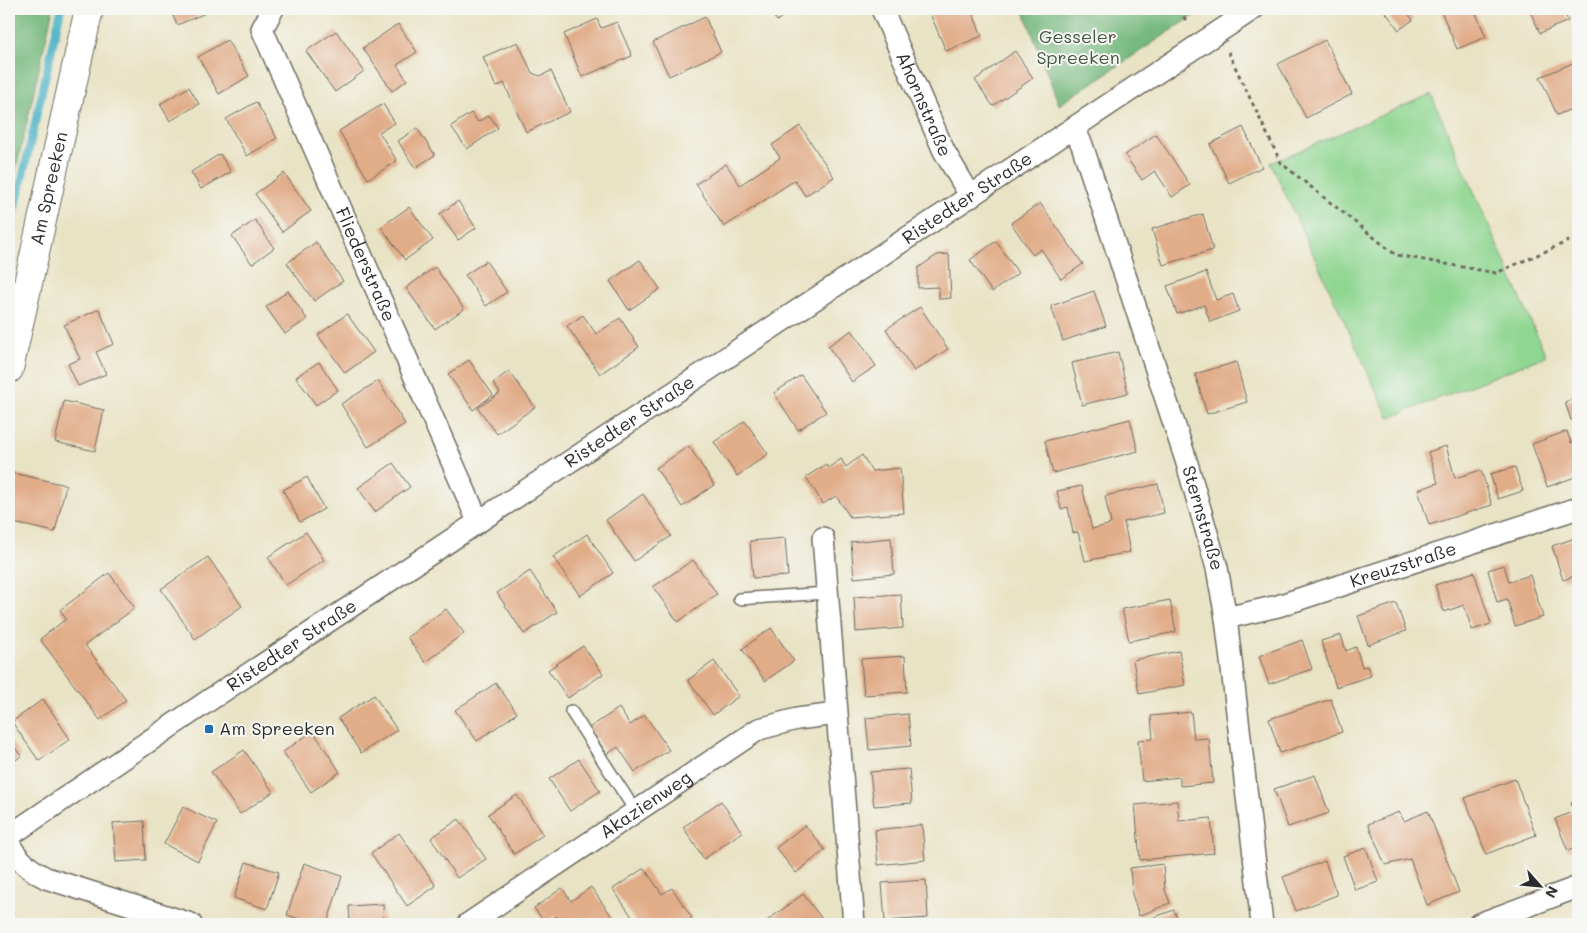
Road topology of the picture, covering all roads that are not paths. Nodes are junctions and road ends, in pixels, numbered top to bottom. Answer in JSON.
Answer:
{"nodes":[{"id":1,"x":89,"y":9,"type":"edge"},
{"id":2,"x":273,"y":9,"type":"edge"},
{"id":3,"x":882,"y":9,"type":"edge"},
{"id":4,"x":1253,"y":9,"type":"edge"},
{"id":5,"x":1074,"y":128,"type":"junction"},
{"id":6,"x":971,"y":197,"type":"junction"},
{"id":7,"x":9,"y":369,"type":"edge"},
{"id":8,"x":1578,"y":508,"type":"edge"},
{"id":9,"x":478,"y":521,"type":"junction"},
{"id":10,"x":823,"y":538,"type":"dead end"},
{"id":11,"x":827,"y":593,"type":"junction"},
{"id":12,"x":739,"y":600,"type":"dead end"},
{"id":13,"x":1226,"y":618,"type":"junction"},
{"id":14,"x":571,"y":711,"type":"dead end"},
{"id":15,"x":836,"y":714,"type":"junction"},
{"id":16,"x":636,"y":812,"type":"junction"},
{"id":17,"x":9,"y":836,"type":"edge"},
{"id":18,"x":9,"y":844,"type":"edge"},
{"id":19,"x":1578,"y":887,"type":"edge"},
{"id":20,"x":191,"y":924,"type":"edge"},
{"id":21,"x":468,"y":924,"type":"edge"},
{"id":22,"x":854,"y":924,"type":"edge"},
{"id":23,"x":1262,"y":924,"type":"edge"},
{"id":24,"x":1478,"y":924,"type":"edge"}],
"edges":[{"from":1,"to":7,"type":"street","name":"Am Spreeken"},
{"from":2,"to":9,"type":"street","name":"Fliederstraße"},
{"from":3,"to":6,"type":"street","name":"Ahornstraße"},
{"from":4,"to":5,"type":"street","name":"Ristedter Straße"},
{"from":5,"to":6,"type":"street","name":"Ristedter Straße"},
{"from":5,"to":13,"type":"street","name":"Sternstraße"},
{"from":6,"to":9,"type":"street","name":"Ristedter Straße"},
{"from":8,"to":13,"type":"street","name":"Kreuzstraße"},
{"from":9,"to":17,"type":"street","name":"Ristedter Straße"},
{"from":10,"to":11,"type":"street"},
{"from":11,"to":12,"type":"lane"},
{"from":11,"to":15,"type":"street"},
{"from":13,"to":23,"type":"street","name":"Sternstraße"},
{"from":14,"to":16,"type":"lane"},
{"from":15,"to":16,"type":"street","name":"Akazienweg"},
{"from":15,"to":22,"type":"street"},
{"from":16,"to":21,"type":"street","name":"Akazienweg"},
{"from":18,"to":20,"type":"street"},
{"from":19,"to":24,"type":"street"}]}
